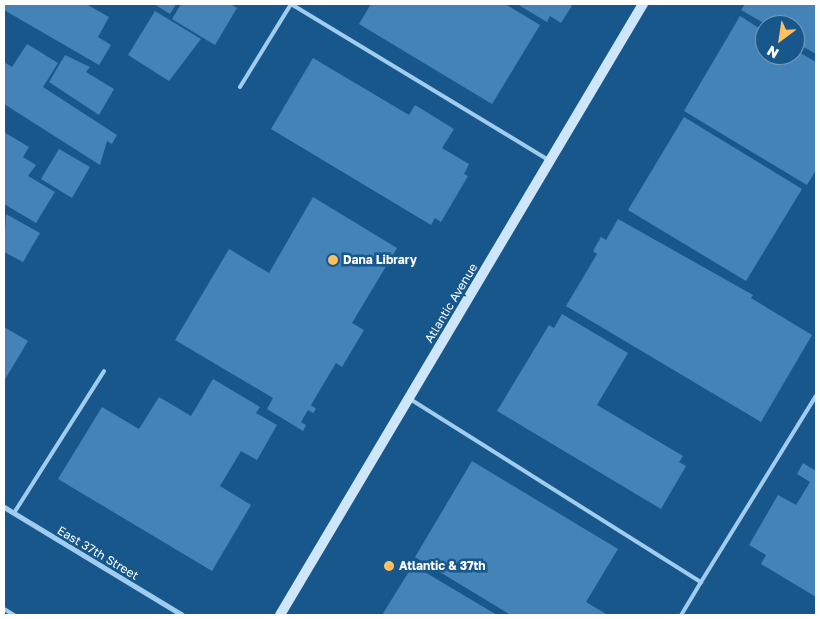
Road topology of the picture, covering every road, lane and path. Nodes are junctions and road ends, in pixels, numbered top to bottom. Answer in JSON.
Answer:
{"nodes":[{"id":1,"x":291,"y":4,"type":"edge"},
{"id":2,"x":643,"y":4,"type":"edge"},
{"id":3,"x":240,"y":87,"type":"dead end"},
{"id":4,"x":550,"y":161,"type":"junction"},
{"id":5,"x":104,"y":371,"type":"dead end"},
{"id":6,"x":816,"y":396,"type":"edge"},
{"id":7,"x":408,"y":398,"type":"junction"},
{"id":8,"x":4,"y":507,"type":"edge"},
{"id":9,"x":14,"y":513,"type":"junction"},
{"id":10,"x":701,"y":582,"type":"junction"},
{"id":11,"x":4,"y":609,"type":"edge"},
{"id":12,"x":14,"y":615,"type":"edge"},
{"id":13,"x":182,"y":615,"type":"edge"},
{"id":14,"x":280,"y":615,"type":"edge"},
{"id":15,"x":681,"y":615,"type":"edge"}],
"edges":[{"from":1,"to":3,"type":"lane"},
{"from":1,"to":4,"type":"lane"},
{"from":2,"to":4,"type":"main road","name":"Atlantic Avenue"},
{"from":4,"to":7,"type":"main road","name":"Atlantic Avenue"},
{"from":5,"to":9,"type":"lane"},
{"from":6,"to":10,"type":"lane"},
{"from":7,"to":10,"type":"lane"},
{"from":7,"to":14,"type":"main road","name":"Atlantic Avenue"},
{"from":8,"to":9,"type":"street","name":"East 37th Street"},
{"from":9,"to":13,"type":"street","name":"East 37th Street"},
{"from":10,"to":15,"type":"lane"},
{"from":11,"to":12,"type":"lane"}]}
